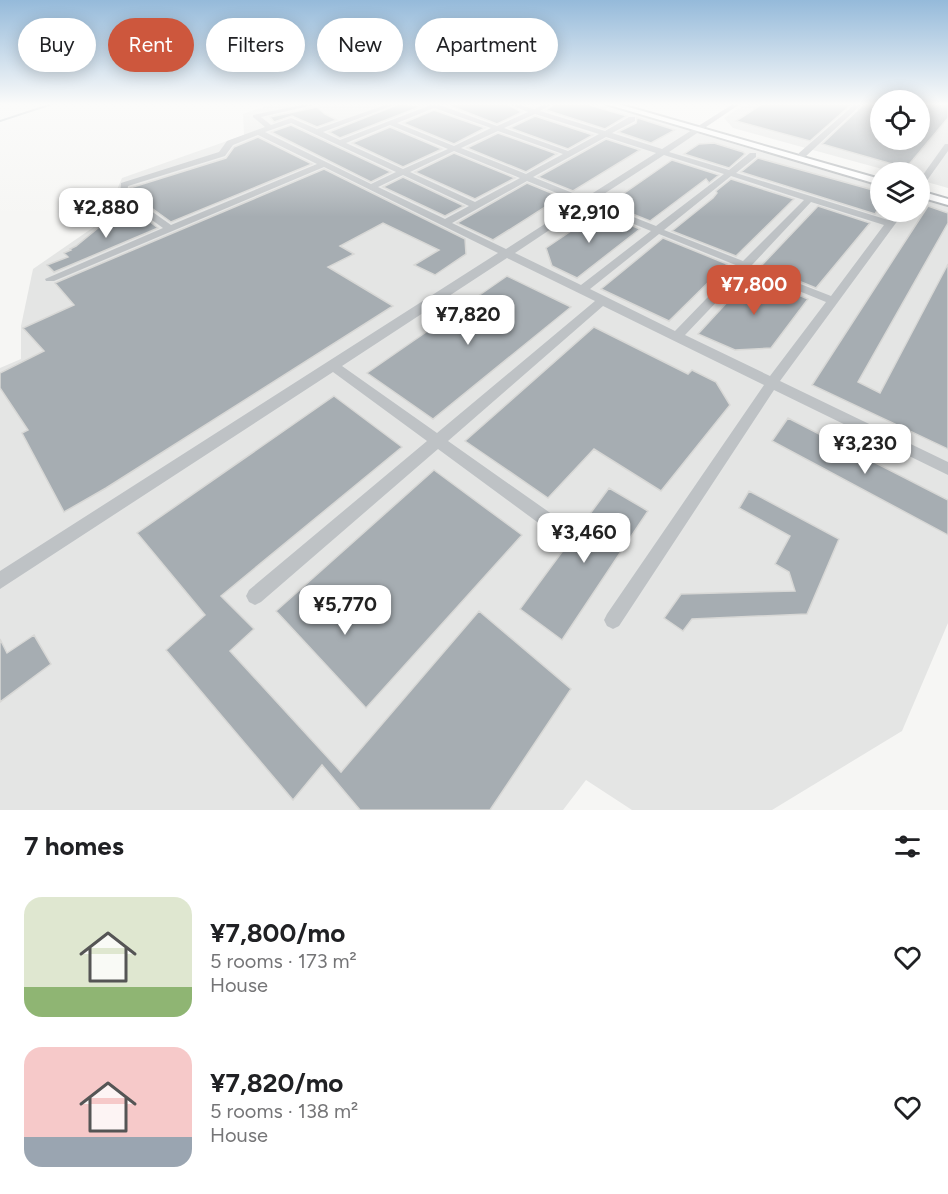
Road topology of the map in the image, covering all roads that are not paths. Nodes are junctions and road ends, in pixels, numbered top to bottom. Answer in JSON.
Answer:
{"nodes":[{"id":1,"x":233,"y":142,"type":"edge"},
{"id":2,"x":279,"y":142,"type":"edge"},
{"id":3,"x":342,"y":142,"type":"edge"},
{"id":4,"x":438,"y":142,"type":"edge"},
{"id":5,"x":467,"y":142,"type":"edge"},
{"id":6,"x":535,"y":142,"type":"edge"},
{"id":7,"x":589,"y":142,"type":"edge"},
{"id":8,"x":632,"y":142,"type":"edge"},
{"id":9,"x":679,"y":142,"type":"edge"},
{"id":10,"x":749,"y":142,"type":"edge"},
{"id":11,"x":754,"y":142,"type":"edge"},
{"id":12,"x":817,"y":142,"type":"edge"},
{"id":13,"x":339,"y":143,"type":"joint"},
{"id":14,"x":948,"y":146,"type":"edge"},
{"id":15,"x":454,"y":148,"type":"junction"},
{"id":16,"x":663,"y":152,"type":"junction"},
{"id":17,"x":568,"y":154,"type":"junction"},
{"id":18,"x":753,"y":155,"type":"dead end"},
{"id":19,"x":802,"y":155,"type":"junction"},
{"id":20,"x":325,"y":164,"type":"junction"},
{"id":21,"x":930,"y":170,"type":"edge"},
{"id":22,"x":403,"y":172,"type":"junction"},
{"id":23,"x":730,"y":173,"type":"junction"},
{"id":24,"x":870,"y":175,"type":"edge"},
{"id":25,"x":527,"y":177,"type":"junction"},
{"id":26,"x":870,"y":179,"type":"edge"},
{"id":27,"x":371,"y":187,"type":"junction"},
{"id":28,"x":930,"y":192,"type":"edge"},
{"id":29,"x":930,"y":197,"type":"edge"},
{"id":30,"x":948,"y":197,"type":"edge"},
{"id":31,"x":810,"y":198,"type":"junction"},
{"id":32,"x":587,"y":201,"type":"junction"},
{"id":33,"x":948,"y":202,"type":"edge"},
{"id":34,"x":476,"y":206,"type":"junction"},
{"id":35,"x":445,"y":223,"type":"junction"},
{"id":36,"x":890,"y":224,"type":"joint"},
{"id":37,"x":170,"y":229,"type":"junction"},
{"id":38,"x":658,"y":230,"type":"junction"},
{"id":39,"x":507,"y":253,"type":"junction"},
{"id":40,"x":745,"y":265,"type":"junction"},
{"id":41,"x":50,"y":279,"type":"dead end"},
{"id":42,"x":582,"y":290,"type":"junction"},
{"id":43,"x":603,"y":300,"type":"junction"},
{"id":44,"x":833,"y":301,"type":"junction"},
{"id":45,"x":677,"y":336,"type":"junction"},
{"id":46,"x":333,"y":366,"type":"junction"},
{"id":47,"x":772,"y":383,"type":"junction"},
{"id":48,"x":437,"y":441,"type":"junction"},
{"id":49,"x":948,"y":469,"type":"edge"},
{"id":50,"x":550,"y":522,"type":"dead end"},
{"id":51,"x":0,"y":581,"type":"edge"},
{"id":52,"x":255,"y":596,"type":"dead end"},
{"id":53,"x":613,"y":620,"type":"dead end"}],
"edges":[{"from":1,"to":37,"type":"street"},
{"from":2,"to":20,"type":"street"},
{"from":3,"to":13,"type":"street"},
{"from":4,"to":15,"type":"street"},
{"from":5,"to":15,"type":"street"},
{"from":6,"to":17,"type":"street"},
{"from":7,"to":17,"type":"street"},
{"from":8,"to":16,"type":"street"},
{"from":9,"to":16,"type":"street"},
{"from":10,"to":26,"type":"main road"},
{"from":11,"to":19,"type":"main road"},
{"from":12,"to":19,"type":"street"},
{"from":13,"to":22,"type":"street"},
{"from":14,"to":21,"type":"street"},
{"from":15,"to":22,"type":"street"},
{"from":15,"to":25,"type":"street"},
{"from":16,"to":23,"type":"street"},
{"from":16,"to":32,"type":"street"},
{"from":17,"to":25,"type":"street"},
{"from":18,"to":23,"type":"street"},
{"from":19,"to":24,"type":"main road"},
{"from":20,"to":27,"type":"street"},
{"from":20,"to":37,"type":"street"},
{"from":22,"to":27,"type":"street"},
{"from":22,"to":34,"type":"street"},
{"from":23,"to":31,"type":"street"},
{"from":23,"to":38,"type":"street"},
{"from":25,"to":32,"type":"street"},
{"from":25,"to":34,"type":"street"},
{"from":27,"to":35,"type":"street"},
{"from":28,"to":30,"type":"main road"},
{"from":29,"to":33,"type":"main road"},
{"from":31,"to":36,"type":"street"},
{"from":31,"to":40,"type":"street"},
{"from":32,"to":38,"type":"street"},
{"from":32,"to":39,"type":"street"},
{"from":34,"to":35,"type":"street"},
{"from":35,"to":39,"type":"street"},
{"from":36,"to":44,"type":"street"},
{"from":37,"to":41,"type":"street"},
{"from":38,"to":40,"type":"street"},
{"from":38,"to":42,"type":"street"},
{"from":39,"to":42,"type":"street"},
{"from":39,"to":46,"type":"street"},
{"from":40,"to":44,"type":"street"},
{"from":40,"to":45,"type":"street"},
{"from":42,"to":43,"type":"street"},
{"from":43,"to":45,"type":"street"},
{"from":43,"to":48,"type":"street"},
{"from":44,"to":47,"type":"street"},
{"from":45,"to":47,"type":"street"},
{"from":46,"to":48,"type":"street"},
{"from":46,"to":51,"type":"street"},
{"from":47,"to":49,"type":"street"},
{"from":47,"to":53,"type":"street"},
{"from":48,"to":50,"type":"street"},
{"from":48,"to":52,"type":"street"}]}
